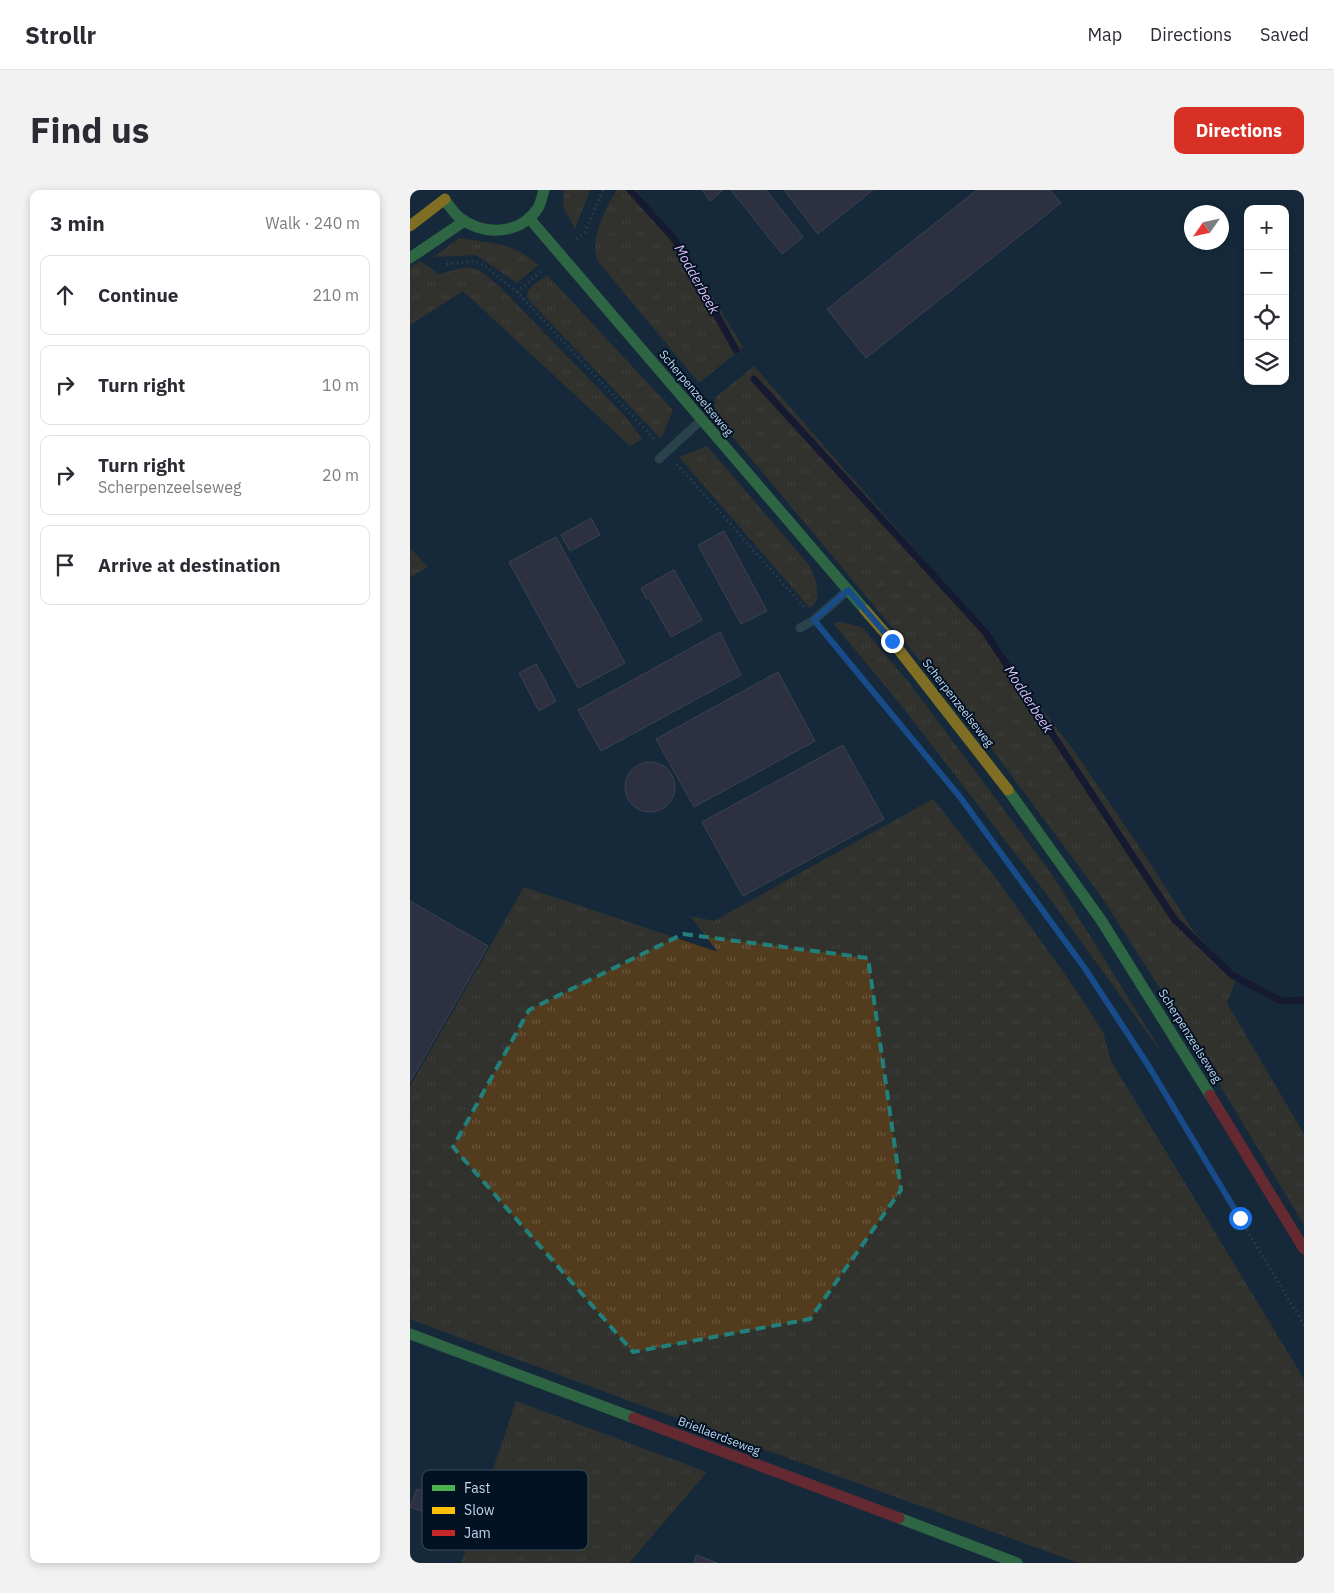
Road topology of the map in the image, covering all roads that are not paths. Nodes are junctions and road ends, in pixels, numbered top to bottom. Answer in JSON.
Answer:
{"nodes":[{"id":1,"x":544,"y":190,"type":"edge"},
{"id":2,"x":444,"y":194,"type":"edge"},
{"id":3,"x":529,"y":218,"type":"junction"},
{"id":4,"x":463,"y":222,"type":"junction"},
{"id":5,"x":410,"y":226,"type":"edge"},
{"id":6,"x":410,"y":258,"type":"edge"},
{"id":7,"x":701,"y":420,"type":"junction"},
{"id":8,"x":659,"y":459,"type":"dead end"},
{"id":9,"x":848,"y":590,"type":"junction"},
{"id":10,"x":800,"y":628,"type":"dead end"},
{"id":11,"x":1304,"y":1249,"type":"edge"},
{"id":12,"x":410,"y":1334,"type":"edge"},
{"id":13,"x":1018,"y":1563,"type":"edge"}],
"edges":[{"from":1,"to":3,"type":"main road"},
{"from":2,"to":4,"type":"main road"},
{"from":2,"to":5,"type":"main road"},
{"from":3,"to":4,"type":"main road"},
{"from":3,"to":7,"type":"main road","name":"Scherpenzeelseweg"},
{"from":4,"to":6,"type":"main road"},
{"from":7,"to":8,"type":"lane"},
{"from":7,"to":9,"type":"main road","name":"Scherpenzeelseweg"},
{"from":9,"to":10,"type":"lane"},
{"from":9,"to":11,"type":"main road","name":"Scherpenzeelseweg"},
{"from":12,"to":13,"type":"main road","name":"Briellaerdseweg"}]}
